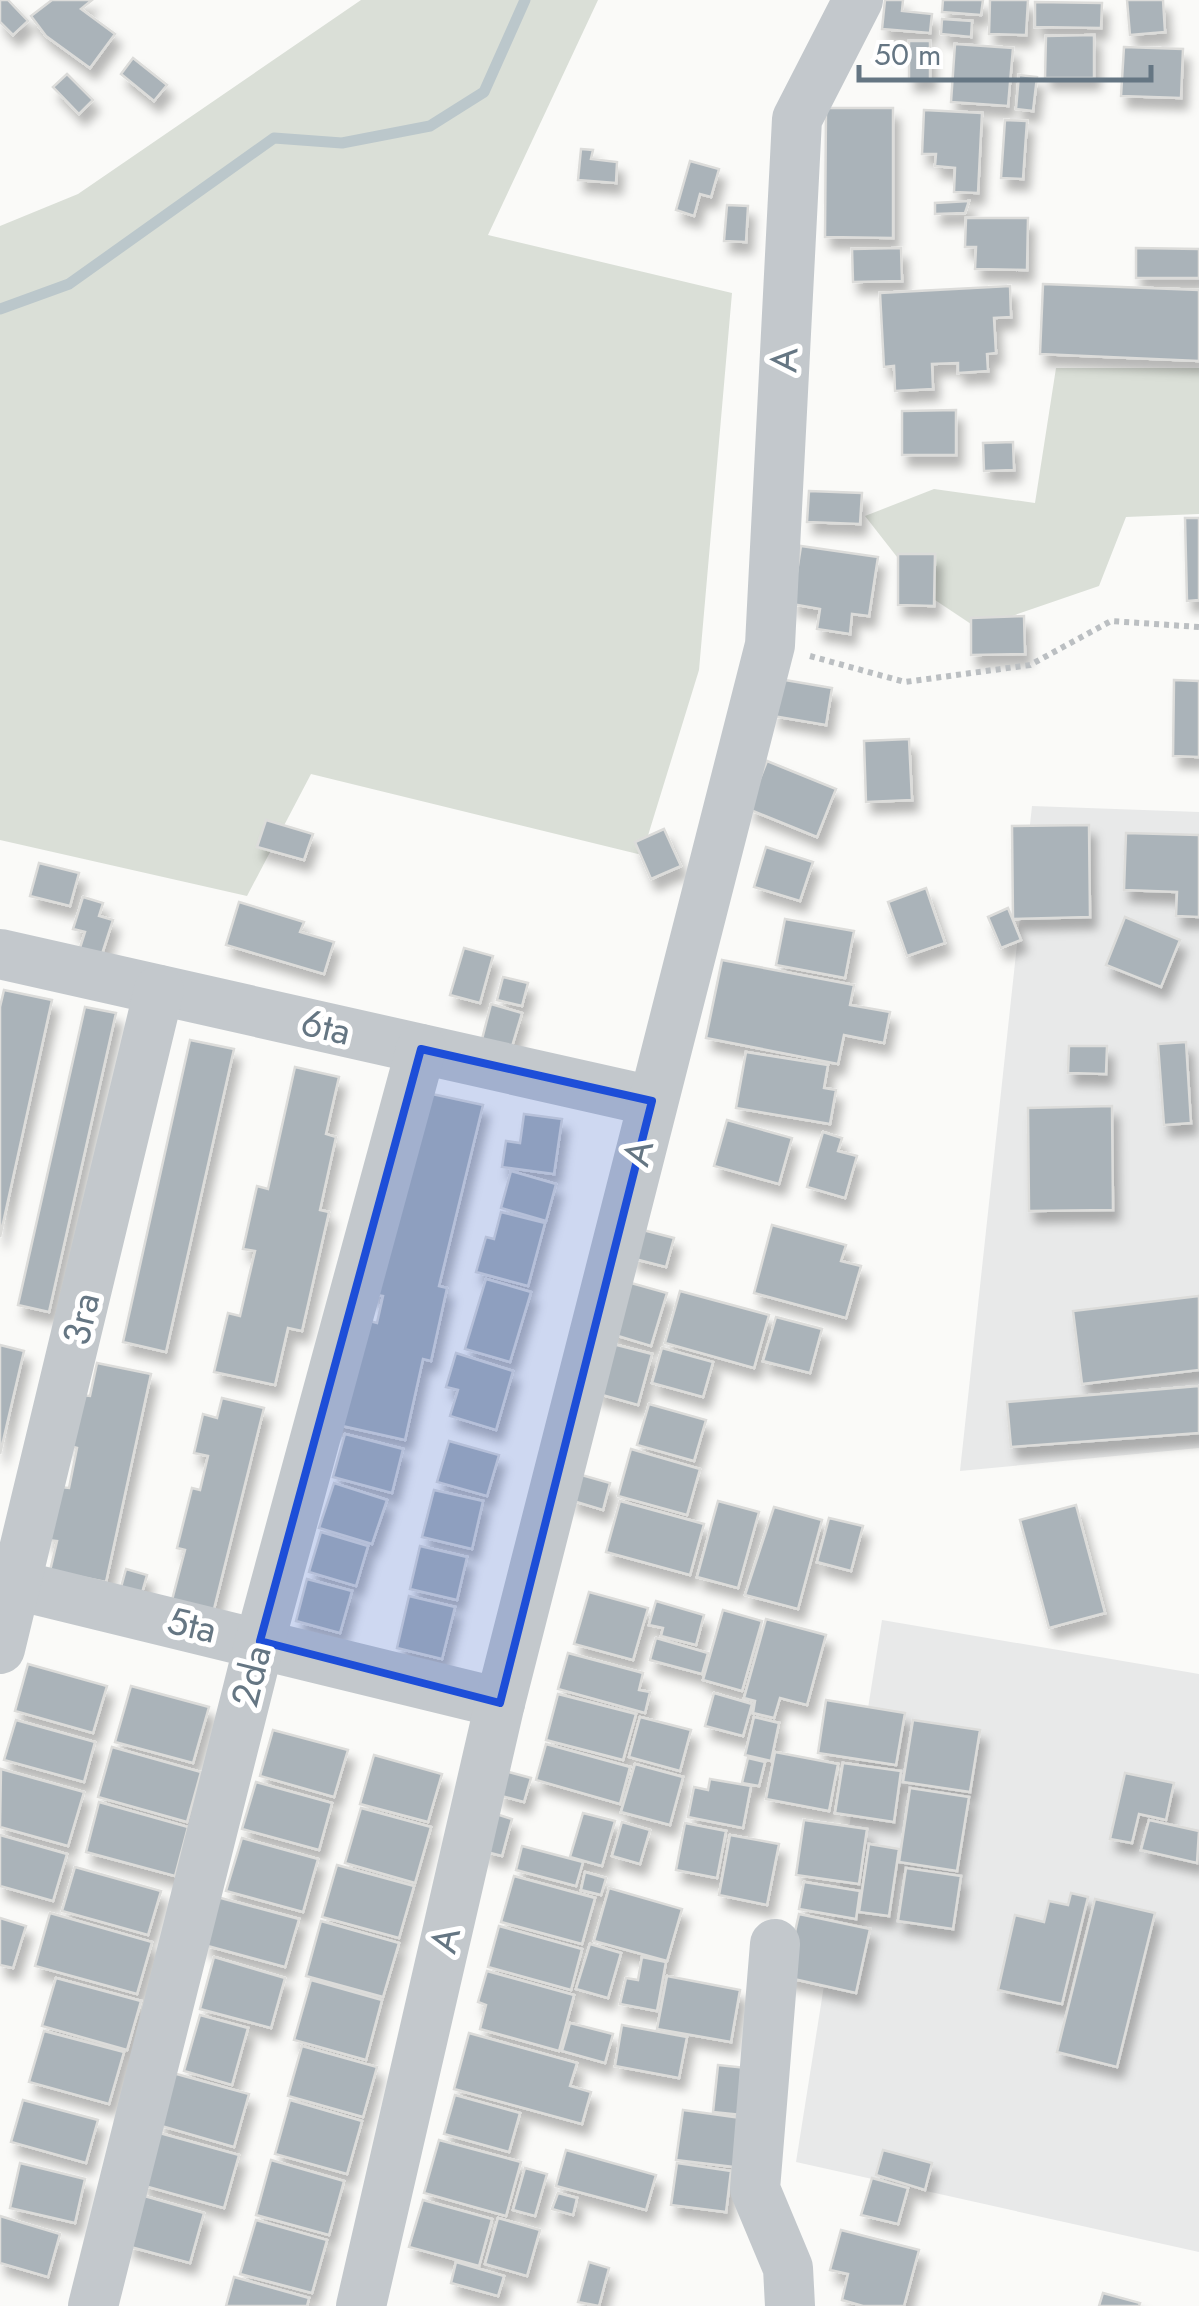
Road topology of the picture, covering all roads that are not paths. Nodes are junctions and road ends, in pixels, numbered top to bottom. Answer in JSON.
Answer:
{"nodes":[{"id":1,"x":858,"y":0,"type":"edge"},
{"id":2,"x":0,"y":954,"type":"edge"},
{"id":3,"x":159,"y":990,"type":"junction"},
{"id":4,"x":421,"y":1049,"type":"junction"},
{"id":5,"x":652,"y":1101,"type":"junction"},
{"id":6,"x":9,"y":1583,"type":"edge"},
{"id":7,"x":260,"y":1641,"type":"junction"},
{"id":8,"x":0,"y":1648,"type":"edge"},
{"id":9,"x":500,"y":1702,"type":"junction"},
{"id":10,"x":775,"y":1944,"type":"dead end"},
{"id":11,"x":93,"y":2306,"type":"edge"},
{"id":12,"x":361,"y":2306,"type":"edge"},
{"id":13,"x":790,"y":2306,"type":"edge"}],
"edges":[{"from":1,"to":5,"type":"street","name":"A"},
{"from":2,"to":3,"type":"street","name":"6ta"},
{"from":3,"to":4,"type":"street","name":"6ta"},
{"from":3,"to":6,"type":"street","name":"3ra"},
{"from":4,"to":5,"type":"street","name":"6ta"},
{"from":4,"to":7,"type":"street","name":"2da"},
{"from":5,"to":9,"type":"street","name":"A"},
{"from":6,"to":7,"type":"street","name":"5ta"},
{"from":6,"to":8,"type":"street","name":"3ra"},
{"from":7,"to":9,"type":"street","name":"5ta"},
{"from":7,"to":11,"type":"street","name":"2da"},
{"from":9,"to":12,"type":"street","name":"A"},
{"from":10,"to":13,"type":"street"}]}
